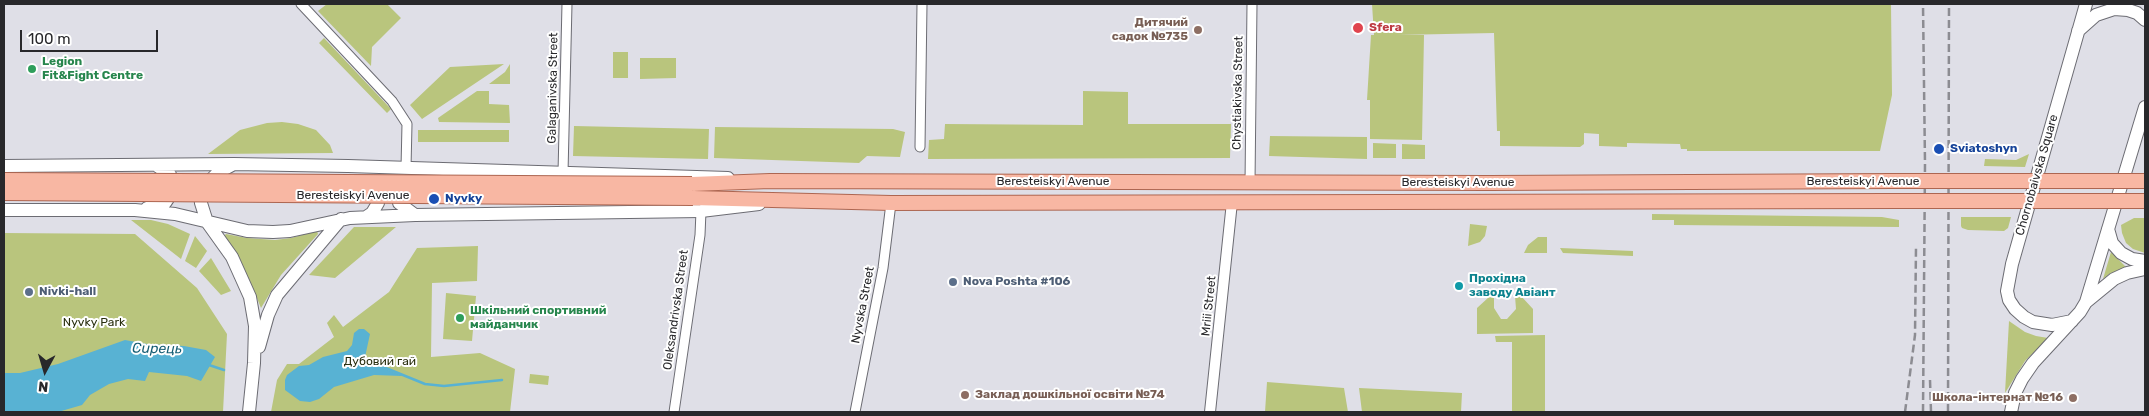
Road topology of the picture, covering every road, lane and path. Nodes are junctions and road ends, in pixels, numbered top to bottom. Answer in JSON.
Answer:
{"nodes":[{"id":1,"x":301,"y":4,"type":"edge"},
{"id":2,"x":567,"y":4,"type":"edge"},
{"id":3,"x":922,"y":4,"type":"edge"},
{"id":4,"x":1252,"y":4,"type":"edge"},
{"id":5,"x":2086,"y":4,"type":"edge"},
{"id":6,"x":2139,"y":4,"type":"edge"},
{"id":7,"x":2145,"y":14,"type":"edge"},
{"id":8,"x":2145,"y":20,"type":"edge"},
{"id":9,"x":2078,"y":31,"type":"junction"},
{"id":10,"x":2145,"y":109,"type":"edge"},
{"id":11,"x":920,"y":147,"type":"dead end"},
{"id":12,"x":156,"y":164,"type":"junction"},
{"id":13,"x":234,"y":164,"type":"junction"},
{"id":14,"x":4,"y":166,"type":"edge"},
{"id":15,"x":355,"y":166,"type":"junction"},
{"id":16,"x":410,"y":168,"type":"junction"},
{"id":17,"x":564,"y":173,"type":"junction"},
{"id":18,"x":376,"y":179,"type":"dead end"},
{"id":19,"x":4,"y":180,"type":"edge"},
{"id":20,"x":399,"y":180,"type":"dead end"},
{"id":21,"x":770,"y":181,"type":"junction"},
{"id":22,"x":2145,"y":181,"type":"edge"},
{"id":23,"x":1250,"y":183,"type":"junction"},
{"id":24,"x":692,"y":191,"type":"junction"},
{"id":25,"x":4,"y":193,"type":"edge"},
{"id":26,"x":793,"y":200,"type":"junction"},
{"id":27,"x":2145,"y":201,"type":"edge"},
{"id":28,"x":1232,"y":202,"type":"junction"},
{"id":29,"x":378,"y":203,"type":"dead end"},
{"id":30,"x":399,"y":203,"type":"dead end"},
{"id":31,"x":891,"y":203,"type":"junction"},
{"id":32,"x":4,"y":210,"type":"edge"},
{"id":33,"x":135,"y":210,"type":"junction"},
{"id":34,"x":701,"y":211,"type":"junction"},
{"id":35,"x":415,"y":215,"type":"junction"},
{"id":36,"x":366,"y":217,"type":"junction"},
{"id":37,"x":341,"y":219,"type":"junction"},
{"id":38,"x":207,"y":222,"type":"junction"},
{"id":39,"x":2108,"y":229,"type":"junction"},
{"id":40,"x":2145,"y":261,"type":"edge"},
{"id":41,"x":2145,"y":269,"type":"edge"},
{"id":42,"x":2086,"y":302,"type":"junction"},
{"id":43,"x":2072,"y":321,"type":"junction"},
{"id":44,"x":254,"y":363,"type":"junction"},
{"id":45,"x":249,"y":412,"type":"edge"},
{"id":46,"x":674,"y":412,"type":"edge"},
{"id":47,"x":855,"y":412,"type":"edge"},
{"id":48,"x":1210,"y":412,"type":"edge"},
{"id":49,"x":2011,"y":412,"type":"edge"}],
"edges":[{"from":1,"to":16,"type":"street"},
{"from":2,"to":17,"type":"street","name":"Galaganivska Street"},
{"from":3,"to":11,"type":"street"},
{"from":4,"to":23,"type":"street","name":"Chystiakivska Street"},
{"from":5,"to":9,"type":"main road","name":"Chornobaivska Square"},
{"from":6,"to":7,"type":"main road"},
{"from":8,"to":9,"type":"main road"},
{"from":9,"to":43,"type":"main road","name":"Chornobaivska Square"},
{"from":10,"to":39,"type":"main road"},
{"from":12,"to":13,"type":"main road"},
{"from":12,"to":14,"type":"main road"},
{"from":12,"to":33,"type":"main road"},
{"from":13,"to":15,"type":"main road","name":"Beresteiskyi Avenue"},
{"from":13,"to":38,"type":"main road"},
{"from":15,"to":16,"type":"main road","name":"Beresteiskyi Avenue"},
{"from":15,"to":18,"type":"main road"},
{"from":16,"to":17,"type":"main road","name":"Beresteiskyi Avenue"},
{"from":16,"to":20,"type":"main road"},
{"from":17,"to":21,"type":"main road","name":"Beresteiskyi Avenue"},
{"from":19,"to":24,"type":"main road","name":"Beresteiskyi Avenue","bridge":true},
{"from":21,"to":23,"type":"main road","name":"Beresteiskyi Avenue"},
{"from":21,"to":24,"type":"main road","name":"Beresteiskyi Avenue"},
{"from":22,"to":23,"type":"main road","name":"Beresteiskyi Avenue","bridge":true},
{"from":24,"to":25,"type":"main road","name":"Beresteiskyi Avenue","bridge":true},
{"from":24,"to":26,"type":"main road","name":"Beresteiskyi Avenue"},
{"from":26,"to":31,"type":"main road","name":"Beresteiskyi Avenue"},
{"from":26,"to":34,"type":"main road","name":"Beresteiskyi Avenue"},
{"from":27,"to":28,"type":"main road","name":"Beresteiskyi Avenue","bridge":true},
{"from":28,"to":31,"type":"main road","name":"Beresteiskyi Avenue"},
{"from":28,"to":48,"type":"street","name":"Mriii Street"},
{"from":29,"to":36,"type":"main road"},
{"from":30,"to":35,"type":"main road"},
{"from":31,"to":47,"type":"street","name":"Nyvska Street"},
{"from":32,"to":33,"type":"main road"},
{"from":33,"to":38,"type":"main road"},
{"from":34,"to":35,"type":"main road","name":"Beresteiskyi Avenue"},
{"from":34,"to":46,"type":"street","name":"Oleksandrivska Street"},
{"from":35,"to":36,"type":"main road","name":"Beresteiskyi Avenue"},
{"from":36,"to":37,"type":"main road","name":"Beresteiskyi Avenue"},
{"from":37,"to":38,"type":"main road","name":"Beresteiskyi Avenue"},
{"from":37,"to":44,"type":"main road"},
{"from":38,"to":44,"type":"main road"},
{"from":39,"to":40,"type":"main road"},
{"from":39,"to":42,"type":"main road"},
{"from":41,"to":42,"type":"main road"},
{"from":42,"to":43,"type":"main road"},
{"from":43,"to":49,"type":"main road"},
{"from":44,"to":45,"type":"main road"}]}
